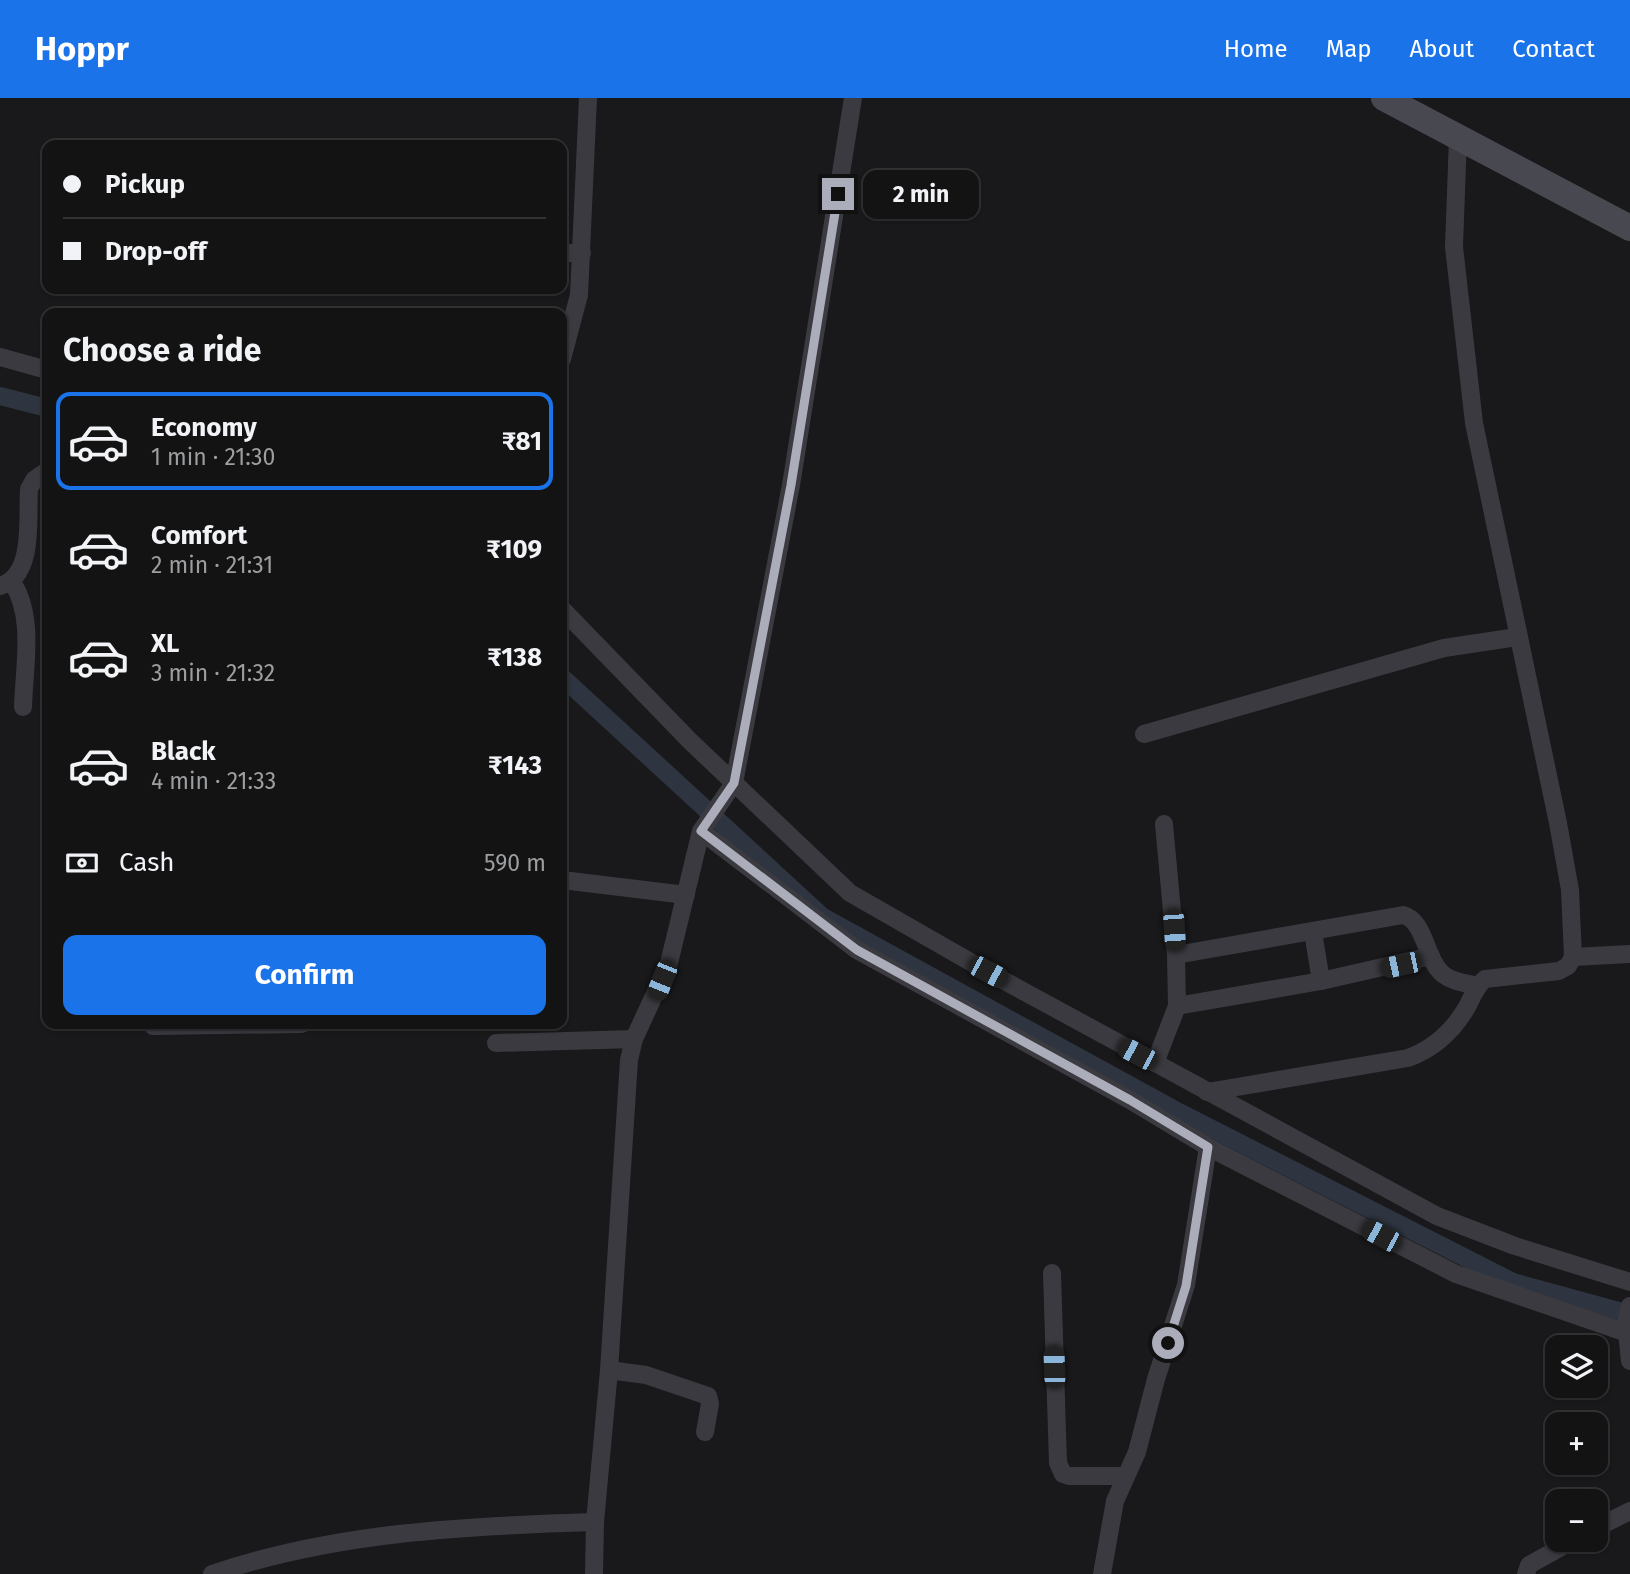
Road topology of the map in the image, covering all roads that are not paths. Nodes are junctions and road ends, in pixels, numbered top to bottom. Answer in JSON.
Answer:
{"nodes":[{"id":1,"x":588,"y":98,"type":"edge"},
{"id":2,"x":853,"y":98,"type":"edge"},
{"id":3,"x":1384,"y":98,"type":"edge"},
{"id":4,"x":1458,"y":137,"type":"junction"},
{"id":5,"x":1630,"y":228,"type":"edge"},
{"id":6,"x":567,"y":253,"type":"edge"},
{"id":7,"x":582,"y":253,"type":"junction"},
{"id":8,"x":567,"y":340,"type":"edge"},
{"id":9,"x":0,"y":357,"type":"edge"},
{"id":10,"x":42,"y":369,"type":"edge"},
{"id":11,"x":42,"y":474,"type":"edge"},
{"id":12,"x":6,"y":584,"type":"edge"},
{"id":13,"x":567,"y":614,"type":"edge"},
{"id":14,"x":1517,"y":637,"type":"junction"},
{"id":15,"x":23,"y":707,"type":"dead end"},
{"id":16,"x":1144,"y":734,"type":"dead end"},
{"id":17,"x":730,"y":788,"type":"junction"},
{"id":18,"x":1164,"y":824,"type":"dead end"},
{"id":19,"x":704,"y":825,"type":"junction"},
{"id":20,"x":567,"y":881,"type":"edge"},
{"id":21,"x":686,"y":895,"type":"junction"},
{"id":22,"x":1312,"y":932,"type":"junction"},
{"id":23,"x":1630,"y":954,"type":"edge"},
{"id":24,"x":1176,"y":955,"type":"junction"},
{"id":25,"x":1431,"y":956,"type":"junction"},
{"id":26,"x":1573,"y":957,"type":"junction"},
{"id":27,"x":1321,"y":981,"type":"junction"},
{"id":28,"x":1477,"y":986,"type":"junction"},
{"id":29,"x":1177,"y":1006,"type":"junction"},
{"id":30,"x":634,"y":1039,"type":"junction"},
{"id":31,"x":496,"y":1043,"type":"dead end"},
{"id":32,"x":1155,"y":1063,"type":"junction"},
{"id":33,"x":1207,"y":1092,"type":"junction"},
{"id":34,"x":1208,"y":1147,"type":"junction"},
{"id":35,"x":1052,"y":1273,"type":"dead end"},
{"id":36,"x":1630,"y":1282,"type":"edge"},
{"id":37,"x":1628,"y":1324,"type":"edge"},
{"id":38,"x":1630,"y":1361,"type":"edge"},
{"id":39,"x":610,"y":1370,"type":"junction"},
{"id":40,"x":705,"y":1432,"type":"dead end"},
{"id":41,"x":1125,"y":1476,"type":"junction"},
{"id":42,"x":1630,"y":1511,"type":"edge"},
{"id":43,"x":595,"y":1522,"type":"junction"},
{"id":44,"x":1608,"y":1522,"type":"edge"},
{"id":45,"x":1552,"y":1552,"type":"edge"},
{"id":46,"x":264,"y":1565,"type":"edge"},
{"id":47,"x":212,"y":1574,"type":"edge"},
{"id":48,"x":594,"y":1574,"type":"edge"},
{"id":49,"x":1102,"y":1574,"type":"edge"},
{"id":50,"x":1526,"y":1574,"type":"edge"}],
"edges":[{"from":1,"to":7,"type":"street"},
{"from":2,"to":17,"type":"street"},
{"from":3,"to":4,"type":"street"},
{"from":4,"to":5,"type":"street"},
{"from":4,"to":14,"type":"street"},
{"from":6,"to":7,"type":"street"},
{"from":7,"to":8,"type":"street"},
{"from":9,"to":10,"type":"street"},
{"from":11,"to":12,"type":"street"},
{"from":12,"to":15,"type":"street"},
{"from":13,"to":17,"type":"street"},
{"from":14,"to":16,"type":"street"},
{"from":14,"to":26,"type":"street"},
{"from":17,"to":19,"type":"street"},
{"from":17,"to":32,"type":"street"},
{"from":18,"to":24,"type":"street"},
{"from":19,"to":21,"type":"street"},
{"from":19,"to":34,"type":"street"},
{"from":20,"to":21,"type":"street"},
{"from":21,"to":30,"type":"street"},
{"from":22,"to":24,"type":"street"},
{"from":22,"to":25,"type":"street"},
{"from":22,"to":27,"type":"street"},
{"from":23,"to":26,"type":"street"},
{"from":24,"to":29,"type":"street"},
{"from":25,"to":27,"type":"street"},
{"from":25,"to":28,"type":"street"},
{"from":26,"to":28,"type":"street"},
{"from":27,"to":29,"type":"street"},
{"from":28,"to":33,"type":"street"},
{"from":29,"to":32,"type":"street"},
{"from":30,"to":31,"type":"street"},
{"from":30,"to":39,"type":"street"},
{"from":32,"to":33,"type":"street"},
{"from":33,"to":36,"type":"street"},
{"from":34,"to":37,"type":"street"},
{"from":34,"to":41,"type":"street"},
{"from":35,"to":41,"type":"street"},
{"from":37,"to":38,"type":"street"},
{"from":39,"to":40,"type":"street"},
{"from":39,"to":43,"type":"street"},
{"from":41,"to":49,"type":"street"},
{"from":42,"to":44,"type":"street"},
{"from":43,"to":46,"type":"street"},
{"from":43,"to":48,"type":"street"},
{"from":45,"to":50,"type":"street"},
{"from":46,"to":47,"type":"street"}]}
